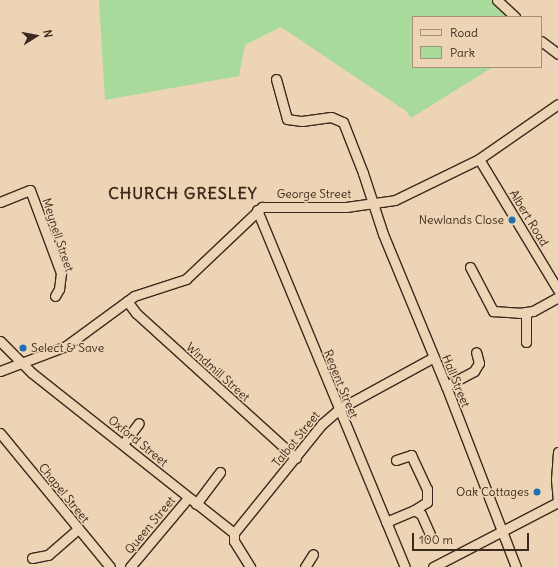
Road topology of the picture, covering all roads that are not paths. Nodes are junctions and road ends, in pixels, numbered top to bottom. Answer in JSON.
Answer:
{"nodes":[{"id":1,"x":496,"y":0,"type":"edge"},
{"id":2,"x":514,"y":16,"type":"edge"},
{"id":3,"x":542,"y":42,"type":"edge"},
{"id":4,"x":558,"y":54,"type":"edge"},
{"id":5,"x":276,"y":79,"type":"dead end"},
{"id":6,"x":558,"y":104,"type":"edge"},
{"id":7,"x":479,"y":159,"type":"junction"},
{"id":8,"x":0,"y":202,"type":"edge"},
{"id":9,"x":372,"y":204,"type":"junction"},
{"id":10,"x":257,"y":210,"type":"junction"},
{"id":11,"x":470,"y":267,"type":"dead end"},
{"id":12,"x":558,"y":290,"type":"edge"},
{"id":13,"x":55,"y":296,"type":"dead end"},
{"id":14,"x":558,"y":297,"type":"edge"},
{"id":15,"x":127,"y":301,"type":"junction"},
{"id":16,"x":526,"y":312,"type":"junction"},
{"id":17,"x":0,"y":341,"type":"edge"},
{"id":18,"x":526,"y":342,"type":"dead end"},
{"id":19,"x":476,"y":352,"type":"dead end"},
{"id":20,"x":434,"y":357,"type":"junction"},
{"id":21,"x":22,"y":364,"type":"junction"},
{"id":22,"x":0,"y":371,"type":"edge"},
{"id":23,"x":446,"y":386,"type":"junction"},
{"id":24,"x":339,"y":409,"type":"junction"},
{"id":25,"x":139,"y":423,"type":"dead end"},
{"id":26,"x":0,"y":433,"type":"edge"},
{"id":27,"x":123,"y":444,"type":"junction"},
{"id":28,"x":558,"y":452,"type":"edge"},
{"id":29,"x":296,"y":458,"type":"junction"},
{"id":30,"x":396,"y":460,"type":"dead end"},
{"id":31,"x":220,"y":472,"type":"dead end"},
{"id":32,"x":192,"y":501,"type":"junction"},
{"id":33,"x":558,"y":502,"type":"edge"},
{"id":34,"x":414,"y":510,"type":"junction"},
{"id":35,"x":386,"y":522,"type":"junction"},
{"id":36,"x":78,"y":529,"type":"junction"},
{"id":37,"x":501,"y":530,"type":"junction"},
{"id":38,"x":234,"y":533,"type":"junction"},
{"id":39,"x":430,"y":534,"type":"dead end"},
{"id":40,"x":314,"y":554,"type":"dead end"},
{"id":41,"x":32,"y":558,"type":"dead end"},
{"id":42,"x":110,"y":567,"type":"edge"},
{"id":43,"x":130,"y":567,"type":"edge"},
{"id":44,"x":250,"y":567,"type":"edge"},
{"id":45,"x":305,"y":567,"type":"edge"},
{"id":46,"x":405,"y":567,"type":"edge"},
{"id":47,"x":433,"y":567,"type":"edge"},
{"id":48,"x":516,"y":567,"type":"edge"}],
"edges":[{"from":1,"to":2,"type":"street"},
{"from":3,"to":4,"type":"street"},
{"from":5,"to":9,"type":"street","name":"Hall Street"},
{"from":6,"to":7,"type":"street","name":"George Street"},
{"from":7,"to":9,"type":"street","name":"George Street"},
{"from":7,"to":12,"type":"street","name":"Albert Road"},
{"from":8,"to":13,"type":"street","name":"Meynell Street"},
{"from":9,"to":10,"type":"street","name":"George Street"},
{"from":9,"to":20,"type":"street","name":"Hall Street"},
{"from":10,"to":15,"type":"street"},
{"from":10,"to":24,"type":"street","name":"Regent Street"},
{"from":11,"to":16,"type":"street"},
{"from":14,"to":16,"type":"street"},
{"from":15,"to":21,"type":"street"},
{"from":15,"to":29,"type":"street","name":"Windmill Street"},
{"from":16,"to":18,"type":"street"},
{"from":17,"to":21,"type":"street","name":"Oxford Street"},
{"from":19,"to":23,"type":"street"},
{"from":20,"to":23,"type":"street","name":"Hall Street"},
{"from":20,"to":24,"type":"street","name":"Talbot Street"},
{"from":21,"to":22,"type":"street"},
{"from":21,"to":27,"type":"street","name":"Oxford Street"},
{"from":23,"to":37,"type":"street","name":"Hall Street"},
{"from":24,"to":29,"type":"street","name":"Talbot Street"},
{"from":24,"to":35,"type":"street","name":"Regent Street"},
{"from":25,"to":27,"type":"street"},
{"from":26,"to":36,"type":"street","name":"Chapel Street"},
{"from":27,"to":32,"type":"street","name":"Oxford Street"},
{"from":28,"to":33,"type":"street"},
{"from":29,"to":38,"type":"street","name":"Talbot Street"},
{"from":30,"to":34,"type":"street"},
{"from":31,"to":32,"type":"street","name":"Queen Street"},
{"from":32,"to":38,"type":"street","name":"Oxford Street"},
{"from":32,"to":43,"type":"street","name":"Queen Street"},
{"from":33,"to":37,"type":"street"},
{"from":34,"to":35,"type":"street"},
{"from":34,"to":39,"type":"street"},
{"from":35,"to":46,"type":"street","name":"Regent Street"},
{"from":36,"to":41,"type":"street"},
{"from":36,"to":42,"type":"street","name":"Chapel Street"},
{"from":37,"to":47,"type":"street"},
{"from":37,"to":48,"type":"street","name":"Hall Street"},
{"from":38,"to":44,"type":"street"},
{"from":40,"to":45,"type":"street"}]}
